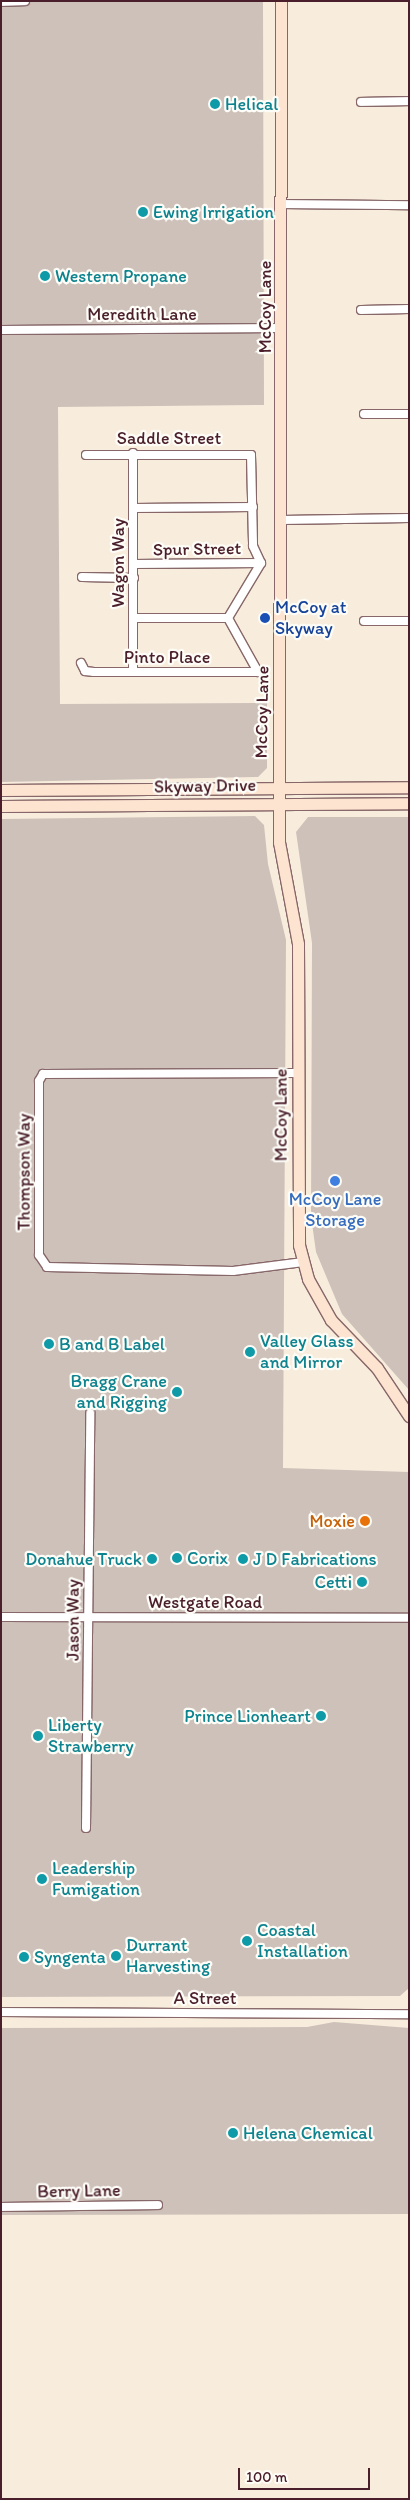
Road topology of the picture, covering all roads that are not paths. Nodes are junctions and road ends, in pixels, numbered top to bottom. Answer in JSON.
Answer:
{"nodes":[{"id":1,"x":25,"y":1,"type":"edge"},
{"id":2,"x":281,"y":1,"type":"edge"},
{"id":3,"x":1,"y":2,"type":"edge"},
{"id":4,"x":409,"y":101,"type":"edge"},
{"id":5,"x":360,"y":102,"type":"dead end"},
{"id":6,"x":283,"y":204,"type":"junction"},
{"id":7,"x":409,"y":205,"type":"edge"},
{"id":8,"x":409,"y":309,"type":"edge"},
{"id":9,"x":361,"y":310,"type":"dead end"},
{"id":10,"x":282,"y":328,"type":"junction"},
{"id":11,"x":1,"y":330,"type":"edge"},
{"id":12,"x":364,"y":414,"type":"dead end"},
{"id":13,"x":409,"y":414,"type":"edge"},
{"id":14,"x":133,"y":453,"type":"junction"},
{"id":15,"x":86,"y":456,"type":"dead end"},
{"id":16,"x":253,"y":506,"type":"junction"},
{"id":17,"x":134,"y":508,"type":"junction"},
{"id":18,"x":409,"y":518,"type":"edge"},
{"id":19,"x":282,"y":520,"type":"junction"},
{"id":20,"x":261,"y":563,"type":"junction"},
{"id":21,"x":134,"y":564,"type":"junction"},
{"id":22,"x":82,"y":577,"type":"dead end"},
{"id":23,"x":134,"y":578,"type":"junction"},
{"id":24,"x":133,"y":618,"type":"junction"},
{"id":25,"x":228,"y":618,"type":"junction"},
{"id":26,"x":364,"y":621,"type":"dead end"},
{"id":27,"x":409,"y":621,"type":"edge"},
{"id":28,"x":81,"y":663,"type":"dead end"},
{"id":29,"x":133,"y":672,"type":"junction"},
{"id":30,"x":409,"y":787,"type":"edge"},
{"id":31,"x":279,"y":788,"type":"junction"},
{"id":32,"x":1,"y":790,"type":"edge"},
{"id":33,"x":409,"y":802,"type":"edge"},
{"id":34,"x":278,"y":803,"type":"junction"},
{"id":35,"x":1,"y":806,"type":"edge"},
{"id":36,"x":298,"y":1073,"type":"junction"},
{"id":37,"x":303,"y":1262,"type":"junction"},
{"id":38,"x":90,"y":1413,"type":"dead end"},
{"id":39,"x":409,"y":1416,"type":"edge"},
{"id":40,"x":1,"y":1617,"type":"edge"},
{"id":41,"x":88,"y":1617,"type":"junction"},
{"id":42,"x":409,"y":1618,"type":"edge"},
{"id":43,"x":86,"y":1828,"type":"dead end"},
{"id":44,"x":1,"y":2012,"type":"edge"},
{"id":45,"x":409,"y":2014,"type":"edge"},
{"id":46,"x":158,"y":2205,"type":"dead end"},
{"id":47,"x":1,"y":2207,"type":"edge"}],
"edges":[{"from":1,"to":3,"type":"street"},
{"from":2,"to":6,"type":"street","name":"McCoy Lane"},
{"from":4,"to":5,"type":"street"},
{"from":6,"to":7,"type":"street"},
{"from":6,"to":10,"type":"street","name":"McCoy Lane"},
{"from":8,"to":9,"type":"street"},
{"from":10,"to":11,"type":"street","name":"Meredith Lane"},
{"from":10,"to":19,"type":"street","name":"McCoy Lane"},
{"from":12,"to":13,"type":"street"},
{"from":14,"to":15,"type":"street","name":"Saddle Street"},
{"from":14,"to":16,"type":"street","name":"Saddle Street"},
{"from":14,"to":17,"type":"street","name":"Wagon Way"},
{"from":16,"to":17,"type":"street"},
{"from":16,"to":20,"type":"street"},
{"from":17,"to":21,"type":"street","name":"Wagon Way"},
{"from":18,"to":19,"type":"street"},
{"from":19,"to":31,"type":"street","name":"McCoy Lane"},
{"from":20,"to":21,"type":"street","name":"Spur Street"},
{"from":20,"to":25,"type":"street"},
{"from":21,"to":23,"type":"street","name":"Wagon Way"},
{"from":22,"to":23,"type":"street","name":"Spur Street"},
{"from":23,"to":24,"type":"street","name":"Wagon Way"},
{"from":24,"to":25,"type":"street"},
{"from":24,"to":29,"type":"street","name":"Wagon Way"},
{"from":25,"to":29,"type":"street","name":"Pinto Place"},
{"from":26,"to":27,"type":"street"},
{"from":28,"to":29,"type":"street","name":"Pinto Place"},
{"from":30,"to":31,"type":"street","name":"Skyway Drive"},
{"from":31,"to":32,"type":"street","name":"Skyway Drive"},
{"from":31,"to":34,"type":"street","name":"McCoy Lane"},
{"from":33,"to":34,"type":"street","name":"Skyway Drive"},
{"from":34,"to":35,"type":"street","name":"Skyway Drive"},
{"from":34,"to":36,"type":"street","name":"McCoy Lane"},
{"from":36,"to":37,"type":"street","name":"McCoy Lane"},
{"from":36,"to":37,"type":"street","name":"Thompson Way"},
{"from":37,"to":39,"type":"street","name":"McCoy Lane"},
{"from":38,"to":41,"type":"street","name":"Jason Way"},
{"from":40,"to":41,"type":"street","name":"Westgate Road"},
{"from":41,"to":42,"type":"street","name":"Westgate Road"},
{"from":41,"to":43,"type":"street","name":"Jason Way"},
{"from":44,"to":45,"type":"street","name":"A Street"},
{"from":46,"to":47,"type":"street","name":"Berry Lane"}]}
